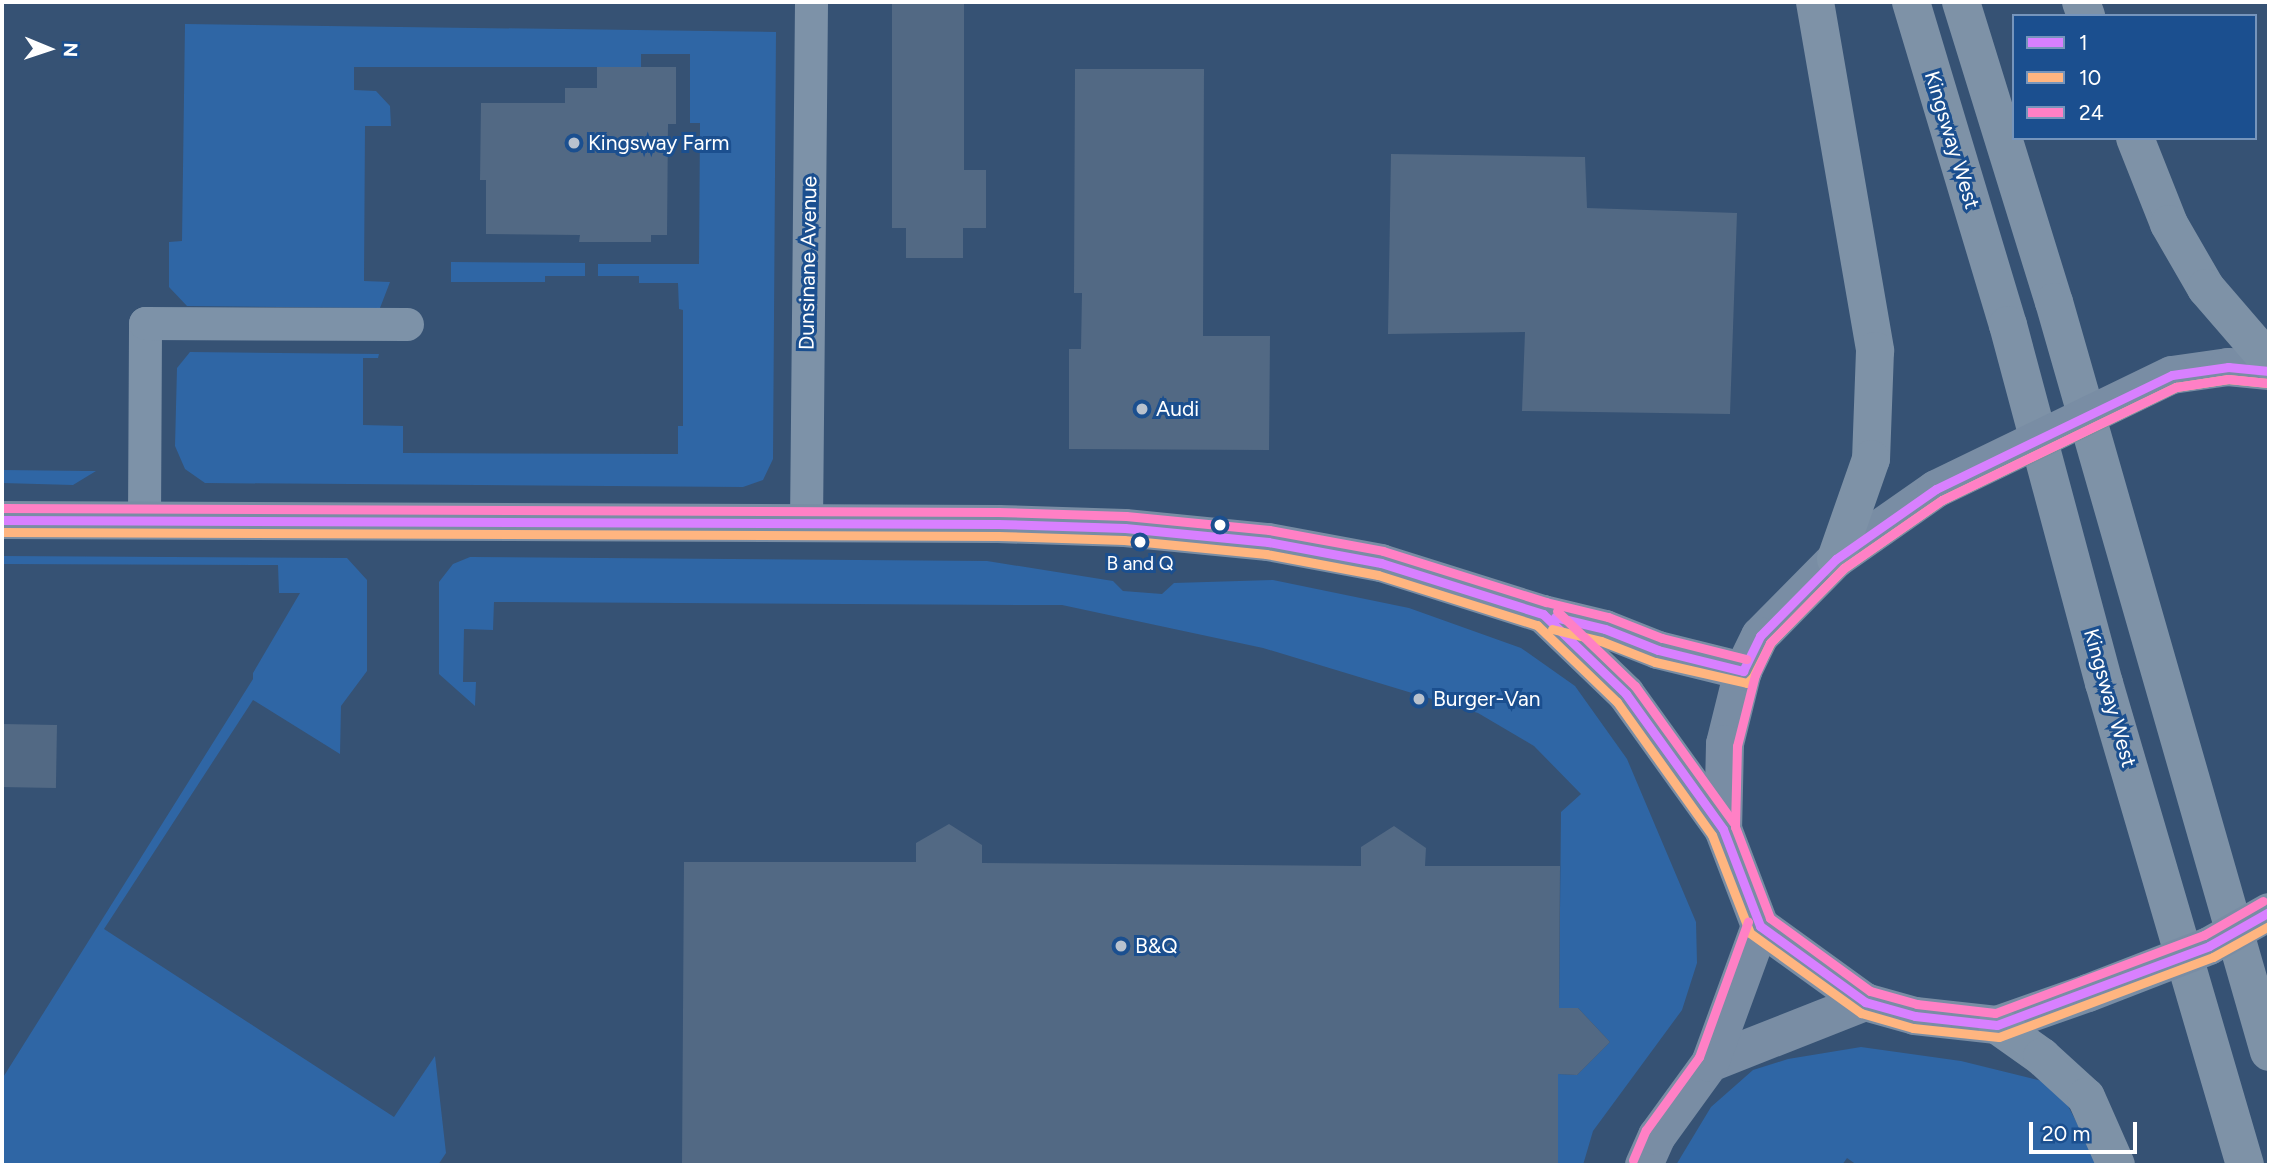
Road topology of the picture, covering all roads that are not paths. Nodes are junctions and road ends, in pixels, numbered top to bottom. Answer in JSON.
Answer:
{"nodes":[{"id":1,"x":811,"y":2,"type":"edge"},
{"id":2,"x":1815,"y":2,"type":"edge"},
{"id":3,"x":1911,"y":2,"type":"edge"},
{"id":4,"x":1961,"y":2,"type":"edge"},
{"id":5,"x":2136,"y":140,"type":"edge"},
{"id":6,"x":407,"y":324,"type":"dead end"},
{"id":7,"x":2269,"y":361,"type":"edge"},
{"id":8,"x":2269,"y":371,"type":"edge"},
{"id":9,"x":2,"y":520,"type":"edge"},
{"id":10,"x":144,"y":520,"type":"junction"},
{"id":11,"x":806,"y":524,"type":"junction"},
{"id":12,"x":1836,"y":559,"type":"junction"},
{"id":13,"x":1544,"y":614,"type":"junction"},
{"id":14,"x":1743,"y":671,"type":"junction"},
{"id":15,"x":1723,"y":829,"type":"junction"},
{"id":16,"x":2269,"y":912,"type":"edge"},
{"id":17,"x":1760,"y":926,"type":"junction"},
{"id":18,"x":1865,"y":1002,"type":"junction"},
{"id":19,"x":1997,"y":1025,"type":"junction"},
{"id":20,"x":2269,"y":1052,"type":"edge"},
{"id":21,"x":1710,"y":1063,"type":"junction"},
{"id":22,"x":1644,"y":1165,"type":"edge"},
{"id":23,"x":2116,"y":1165,"type":"edge"},
{"id":24,"x":2245,"y":1165,"type":"edge"}],
"edges":[{"from":1,"to":11,"type":"street","name":"Dunsinane Avenue"},
{"from":2,"to":12,"type":"highway"},
{"from":3,"to":24,"type":"highway","name":"Kingsway West"},
{"from":4,"to":20,"type":"highway"},
{"from":5,"to":7,"type":"highway"},
{"from":6,"to":10,"type":"street"},
{"from":8,"to":12,"type":"street","bridge":true},
{"from":9,"to":10,"type":"street"},
{"from":10,"to":11,"type":"street"},
{"from":11,"to":13,"type":"street"},
{"from":12,"to":14,"type":"street"},
{"from":13,"to":14,"type":"street"},
{"from":13,"to":15,"type":"street"},
{"from":14,"to":15,"type":"street"},
{"from":15,"to":17,"type":"street"},
{"from":16,"to":19,"type":"street","bridge":true},
{"from":17,"to":18,"type":"street"},
{"from":17,"to":21,"type":"street"},
{"from":18,"to":19,"type":"street"},
{"from":18,"to":21,"type":"street"},
{"from":19,"to":23,"type":"highway"},
{"from":21,"to":22,"type":"street"}]}
